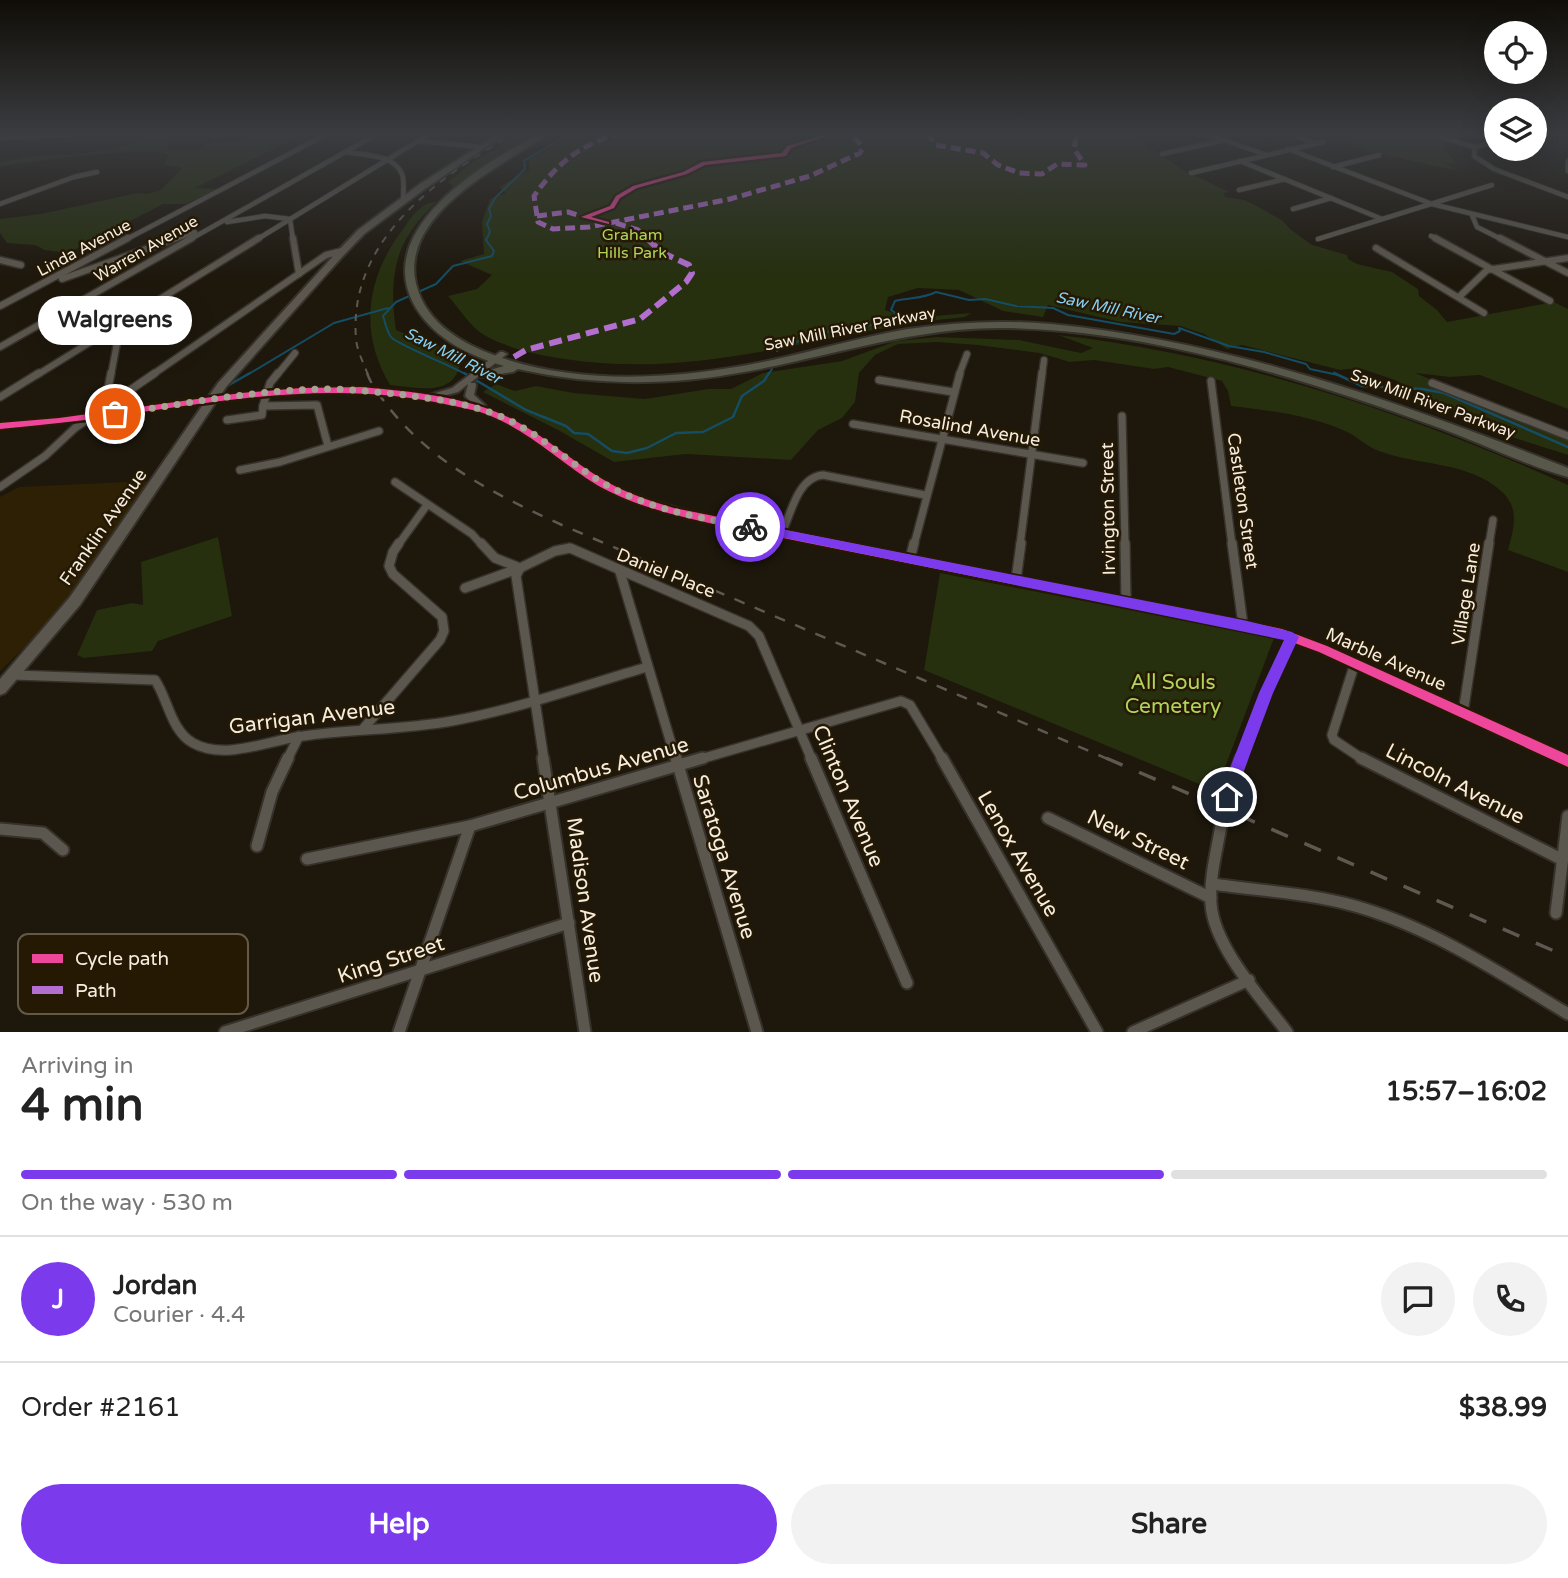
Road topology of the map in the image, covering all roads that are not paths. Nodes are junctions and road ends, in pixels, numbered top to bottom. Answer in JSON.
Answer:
{"nodes":[{"id":1,"x":63,"y":181,"type":"edge"},
{"id":2,"x":237,"y":181,"type":"edge"},
{"id":3,"x":294,"y":181,"type":"edge"},
{"id":4,"x":353,"y":181,"type":"edge"},
{"id":5,"x":404,"y":181,"type":"edge"},
{"id":6,"x":432,"y":181,"type":"edge"},
{"id":7,"x":471,"y":181,"type":"edge"},
{"id":8,"x":477,"y":181,"type":"edge"},
{"id":9,"x":1276,"y":181,"type":"edge"},
{"id":10,"x":1290,"y":181,"type":"edge"},
{"id":11,"x":1371,"y":181,"type":"edge"},
{"id":12,"x":1527,"y":181,"type":"edge"},
{"id":13,"x":1492,"y":185,"type":"dead end"},
{"id":14,"x":1239,"y":190,"type":"dead end"},
{"id":15,"x":1568,"y":197,"type":"edge"},
{"id":16,"x":1331,"y":198,"type":"junction"},
{"id":17,"x":402,"y":202,"type":"junction"},
{"id":18,"x":0,"y":204,"type":"edge"},
{"id":19,"x":1432,"y":204,"type":"junction"},
{"id":20,"x":1293,"y":209,"type":"dead end"},
{"id":21,"x":1472,"y":215,"type":"junction"},
{"id":22,"x":290,"y":219,"type":"junction"},
{"id":23,"x":1382,"y":219,"type":"junction"},
{"id":24,"x":219,"y":223,"type":"junction"},
{"id":25,"x":1431,"y":236,"type":"dead end"},
{"id":26,"x":1568,"y":237,"type":"edge"},
{"id":27,"x":355,"y":238,"type":"junction"},
{"id":28,"x":1318,"y":239,"type":"dead end"},
{"id":29,"x":1376,"y":248,"type":"dead end"},
{"id":30,"x":342,"y":251,"type":"junction"},
{"id":31,"x":326,"y":255,"type":"junction"},
{"id":32,"x":1568,"y":258,"type":"edge"},
{"id":33,"x":0,"y":260,"type":"edge"},
{"id":34,"x":1546,"y":261,"type":"junction"},
{"id":35,"x":21,"y":265,"type":"dead end"},
{"id":36,"x":1492,"y":269,"type":"junction"},
{"id":37,"x":1568,"y":273,"type":"edge"},
{"id":38,"x":299,"y":274,"type":"junction"},
{"id":39,"x":34,"y":288,"type":"junction"},
{"id":40,"x":417,"y":292,"type":"junction"},
{"id":41,"x":1459,"y":297,"type":"junction"},
{"id":42,"x":1550,"y":302,"type":"dead end"},
{"id":43,"x":0,"y":306,"type":"edge"},
{"id":44,"x":1484,"y":313,"type":"dead end"},
{"id":45,"x":61,"y":314,"type":"junction"},
{"id":46,"x":121,"y":323,"type":"junction"},
{"id":47,"x":448,"y":336,"type":"junction"},
{"id":48,"x":1,"y":345,"type":"edge"},
{"id":49,"x":295,"y":353,"type":"dead end"},
{"id":50,"x":967,"y":354,"type":"dead end"},
{"id":51,"x":503,"y":358,"type":"junction"},
{"id":52,"x":1044,"y":360,"type":"dead end"},
{"id":53,"x":481,"y":374,"type":"junction"},
{"id":54,"x":594,"y":378,"type":"junction"},
{"id":55,"x":879,"y":380,"type":"dead end"},
{"id":56,"x":1211,"y":382,"type":"dead end"},
{"id":57,"x":1432,"y":383,"type":"dead end"},
{"id":58,"x":469,"y":384,"type":"junction"},
{"id":59,"x":953,"y":392,"type":"junction"},
{"id":60,"x":265,"y":393,"type":"junction"},
{"id":61,"x":107,"y":394,"type":"dead end"},
{"id":62,"x":0,"y":397,"type":"edge"},
{"id":63,"x":423,"y":397,"type":"junction"},
{"id":64,"x":212,"y":398,"type":"junction"},
{"id":65,"x":451,"y":402,"type":"junction"},
{"id":66,"x":263,"y":406,"type":"junction"},
{"id":67,"x":102,"y":410,"type":"junction"},
{"id":68,"x":488,"y":412,"type":"junction"},
{"id":69,"x":1122,"y":416,"type":"dead end"},
{"id":70,"x":91,"y":417,"type":"junction"},
{"id":71,"x":0,"y":420,"type":"edge"},
{"id":72,"x":227,"y":420,"type":"dead end"},
{"id":73,"x":852,"y":424,"type":"dead end"},
{"id":74,"x":0,"y":426,"type":"edge"},
{"id":75,"x":379,"y":431,"type":"dead end"},
{"id":76,"x":1568,"y":436,"type":"edge"},
{"id":77,"x":941,"y":439,"type":"junction"},
{"id":78,"x":328,"y":446,"type":"junction"},
{"id":79,"x":1032,"y":455,"type":"junction"},
{"id":80,"x":1083,"y":463,"type":"dead end"},
{"id":81,"x":240,"y":470,"type":"dead end"},
{"id":82,"x":1568,"y":471,"type":"edge"},
{"id":83,"x":395,"y":482,"type":"dead end"},
{"id":84,"x":0,"y":487,"type":"edge"},
{"id":85,"x":925,"y":495,"type":"junction"},
{"id":86,"x":426,"y":505,"type":"junction"},
{"id":87,"x":1493,"y":520,"type":"dead end"},
{"id":88,"x":782,"y":533,"type":"junction"},
{"id":89,"x":910,"y":559,"type":"junction"},
{"id":90,"x":520,"y":568,"type":"junction"},
{"id":91,"x":620,"y":572,"type":"junction"},
{"id":92,"x":1016,"y":580,"type":"junction"},
{"id":93,"x":465,"y":587,"type":"dead end"},
{"id":94,"x":1126,"y":602,"type":"junction"},
{"id":95,"x":1243,"y":625,"type":"junction"},
{"id":96,"x":749,"y":626,"type":"joint"},
{"id":97,"x":1292,"y":637,"type":"junction"},
{"id":98,"x":1355,"y":663,"type":"junction"},
{"id":99,"x":647,"y":667,"type":"junction"},
{"id":100,"x":14,"y":675,"type":"junction"},
{"id":101,"x":0,"y":689,"type":"edge"},
{"id":102,"x":533,"y":700,"type":"junction"},
{"id":103,"x":901,"y":701,"type":"joint"},
{"id":104,"x":1463,"y":713,"type":"junction"},
{"id":105,"x":363,"y":729,"type":"junction"},
{"id":106,"x":798,"y":730,"type":"junction"},
{"id":107,"x":299,"y":736,"type":"junction"},
{"id":108,"x":1568,"y":761,"type":"edge"},
{"id":109,"x":677,"y":768,"type":"junction"},
{"id":110,"x":1227,"y":797,"type":"tunnel mouth"},
{"id":111,"x":551,"y":803,"type":"junction"},
{"id":112,"x":1568,"y":816,"type":"edge"},
{"id":113,"x":1048,"y":818,"type":"dead end"},
{"id":114,"x":1222,"y":819,"type":"tunnel mouth"},
{"id":115,"x":471,"y":826,"type":"junction"},
{"id":116,"x":0,"y":829,"type":"edge"},
{"id":117,"x":257,"y":846,"type":"dead end"},
{"id":118,"x":63,"y":850,"type":"dead end"},
{"id":119,"x":307,"y":859,"type":"dead end"},
{"id":120,"x":1561,"y":859,"type":"junction"},
{"id":121,"x":1213,"y":884,"type":"junction"},
{"id":122,"x":1211,"y":898,"type":"junction"},
{"id":123,"x":1556,"y":912,"type":"dead end"},
{"id":124,"x":569,"y":923,"type":"junction"},
{"id":125,"x":419,"y":972,"type":"junction"},
{"id":126,"x":1249,"y":980,"type":"junction"},
{"id":127,"x":907,"y":983,"type":"dead end"},
{"id":128,"x":1568,"y":1014,"type":"edge"},
{"id":129,"x":225,"y":1032,"type":"edge"},
{"id":130,"x":399,"y":1032,"type":"edge"},
{"id":131,"x":585,"y":1032,"type":"edge"},
{"id":132,"x":757,"y":1032,"type":"edge"},
{"id":133,"x":1097,"y":1032,"type":"edge"},
{"id":134,"x":1133,"y":1032,"type":"edge"},
{"id":135,"x":1287,"y":1032,"type":"edge"}],
"edges":[{"from":1,"to":18,"type":"street"},
{"from":2,"to":39,"type":"street","name":"Linda Avenue"},
{"from":3,"to":24,"type":"street","name":"Warren Avenue"},
{"from":4,"to":22,"type":"street"},
{"from":5,"to":17,"type":"street"},
{"from":6,"to":17,"type":"main road","name":"Franklin Avenue"},
{"from":7,"to":40,"type":"highway"},
{"from":8,"to":40,"type":"highway"},
{"from":9,"to":14,"type":"street"},
{"from":10,"to":16,"type":"street"},
{"from":11,"to":19,"type":"street"},
{"from":12,"to":15,"type":"street"},
{"from":13,"to":19,"type":"street"},
{"from":16,"to":20,"type":"street"},
{"from":16,"to":23,"type":"street"},
{"from":17,"to":27,"type":"main road","name":"Franklin Avenue"},
{"from":19,"to":21,"type":"street"},
{"from":19,"to":23,"type":"street"},
{"from":21,"to":26,"type":"street"},
{"from":21,"to":34,"type":"street"},
{"from":22,"to":24,"type":"street"},
{"from":22,"to":38,"type":"street"},
{"from":22,"to":46,"type":"street"},
{"from":23,"to":28,"type":"street"},
{"from":24,"to":39,"type":"street"},
{"from":24,"to":45,"type":"street","name":"Warren Avenue"},
{"from":25,"to":36,"type":"street"},
{"from":27,"to":30,"type":"main road","name":"Franklin Avenue"},
{"from":27,"to":31,"type":"street"},
{"from":29,"to":41,"type":"street"},
{"from":30,"to":31,"type":"street"},
{"from":30,"to":64,"type":"main road","name":"Franklin Avenue"},
{"from":31,"to":38,"type":"street"},
{"from":32,"to":34,"type":"street"},
{"from":33,"to":35,"type":"street"},
{"from":34,"to":36,"type":"street"},
{"from":34,"to":37,"type":"street"},
{"from":36,"to":41,"type":"street"},
{"from":36,"to":42,"type":"street"},
{"from":38,"to":67,"type":"street"},
{"from":39,"to":43,"type":"street","name":"Linda Avenue"},
{"from":40,"to":47,"type":"highway","name":"Saw Mill River Parkway"},
{"from":40,"to":51,"type":"highway","name":"Saw Mill River Parkway"},
{"from":41,"to":44,"type":"street"},
{"from":45,"to":46,"type":"street"},
{"from":45,"to":48,"type":"street","name":"Warren Avenue"},
{"from":46,"to":61,"type":"street"},
{"from":46,"to":62,"type":"street"},
{"from":47,"to":51,"type":"highway","name":"Saw Mill River Parkway"},
{"from":47,"to":53,"type":"highway"},
{"from":49,"to":60,"type":"street"},
{"from":50,"to":59,"type":"street"},
{"from":51,"to":53,"type":"street"},
{"from":51,"to":54,"type":"highway","name":"Saw Mill River Parkway"},
{"from":51,"to":82,"type":"highway","name":"Saw Mill River Parkway"},
{"from":52,"to":79,"type":"street"},
{"from":53,"to":54,"type":"highway"},
{"from":53,"to":58,"type":"street"},
{"from":54,"to":82,"type":"highway","name":"Saw Mill River Parkway"},
{"from":55,"to":59,"type":"street"},
{"from":56,"to":95,"type":"street","name":"Castleton Street"},
{"from":57,"to":76,"type":"street"},
{"from":58,"to":63,"type":"street"},
{"from":58,"to":65,"type":"street"},
{"from":58,"to":68,"type":"street"},
{"from":59,"to":77,"type":"street"},
{"from":60,"to":63,"type":"street","name":"Marble Avenue"},
{"from":60,"to":64,"type":"street","name":"Marble Avenue"},
{"from":60,"to":66,"type":"street"},
{"from":63,"to":65,"type":"street","name":"Marble Avenue"},
{"from":64,"to":67,"type":"street"},
{"from":64,"to":70,"type":"street"},
{"from":64,"to":100,"type":"main road","name":"Franklin Avenue"},
{"from":65,"to":68,"type":"street","name":"Marble Avenue"},
{"from":66,"to":72,"type":"street"},
{"from":66,"to":78,"type":"street"},
{"from":67,"to":70,"type":"street"},
{"from":67,"to":71,"type":"street"},
{"from":68,"to":88,"type":"street","name":"Marble Avenue"},
{"from":69,"to":94,"type":"street","name":"Irvington Street"},
{"from":70,"to":74,"type":"street"},
{"from":70,"to":84,"type":"street"},
{"from":73,"to":77,"type":"street","name":"Rosalind Avenue"},
{"from":75,"to":78,"type":"street"},
{"from":77,"to":79,"type":"street","name":"Rosalind Avenue"},
{"from":77,"to":85,"type":"street"},
{"from":78,"to":81,"type":"street"},
{"from":79,"to":80,"type":"street","name":"Rosalind Avenue"},
{"from":79,"to":92,"type":"street"},
{"from":83,"to":86,"type":"street"},
{"from":85,"to":88,"type":"street"},
{"from":85,"to":89,"type":"street"},
{"from":86,"to":90,"type":"street"},
{"from":86,"to":105,"type":"street"},
{"from":87,"to":104,"type":"street","name":"Village Lane"},
{"from":88,"to":89,"type":"street","name":"Marble Avenue"},
{"from":89,"to":92,"type":"street","name":"Marble Avenue"},
{"from":90,"to":91,"type":"street","name":"Daniel Place"},
{"from":90,"to":93,"type":"street"},
{"from":90,"to":102,"type":"street","name":"Madison Avenue"},
{"from":91,"to":96,"type":"street","name":"Daniel Place"},
{"from":91,"to":99,"type":"street","name":"Saratoga Avenue"},
{"from":92,"to":94,"type":"street","name":"Marble Avenue"},
{"from":94,"to":95,"type":"street","name":"Marble Avenue"},
{"from":95,"to":97,"type":"street","name":"Marble Avenue"},
{"from":96,"to":106,"type":"street","name":"Clinton Avenue"},
{"from":97,"to":98,"type":"street","name":"Marble Avenue"},
{"from":97,"to":110,"type":"street"},
{"from":98,"to":104,"type":"street","name":"Marble Avenue"},
{"from":98,"to":120,"type":"street","name":"Lincoln Avenue"},
{"from":99,"to":102,"type":"street","name":"Garrigan Avenue"},
{"from":99,"to":109,"type":"street","name":"Saratoga Avenue"},
{"from":100,"to":101,"type":"main road","name":"Franklin Avenue"},
{"from":100,"to":107,"type":"street","name":"Garrigan Avenue"},
{"from":102,"to":105,"type":"street","name":"Garrigan Avenue"},
{"from":102,"to":111,"type":"street","name":"Madison Avenue"},
{"from":103,"to":106,"type":"street","name":"Columbus Avenue"},
{"from":103,"to":133,"type":"street","name":"Lenox Avenue"},
{"from":104,"to":108,"type":"street","name":"Marble Avenue"},
{"from":105,"to":107,"type":"street","name":"Garrigan Avenue"},
{"from":106,"to":109,"type":"street","name":"Columbus Avenue"},
{"from":106,"to":127,"type":"street","name":"Clinton Avenue"},
{"from":107,"to":117,"type":"street"},
{"from":109,"to":111,"type":"street","name":"Columbus Avenue"},
{"from":109,"to":132,"type":"street","name":"Saratoga Avenue"},
{"from":111,"to":115,"type":"street","name":"Columbus Avenue"},
{"from":111,"to":124,"type":"street","name":"Madison Avenue"},
{"from":112,"to":120,"type":"street"},
{"from":113,"to":122,"type":"street","name":"New Street"},
{"from":114,"to":121,"type":"street"},
{"from":115,"to":119,"type":"street","name":"Columbus Avenue"},
{"from":115,"to":125,"type":"street"},
{"from":116,"to":118,"type":"street"},
{"from":120,"to":123,"type":"street"},
{"from":121,"to":122,"type":"street"},
{"from":121,"to":128,"type":"street"},
{"from":122,"to":126,"type":"street"},
{"from":124,"to":125,"type":"street","name":"King Street"},
{"from":124,"to":131,"type":"street","name":"Madison Avenue"},
{"from":125,"to":129,"type":"street","name":"King Street"},
{"from":125,"to":130,"type":"street"},
{"from":126,"to":134,"type":"street"},
{"from":126,"to":135,"type":"street"}]}
